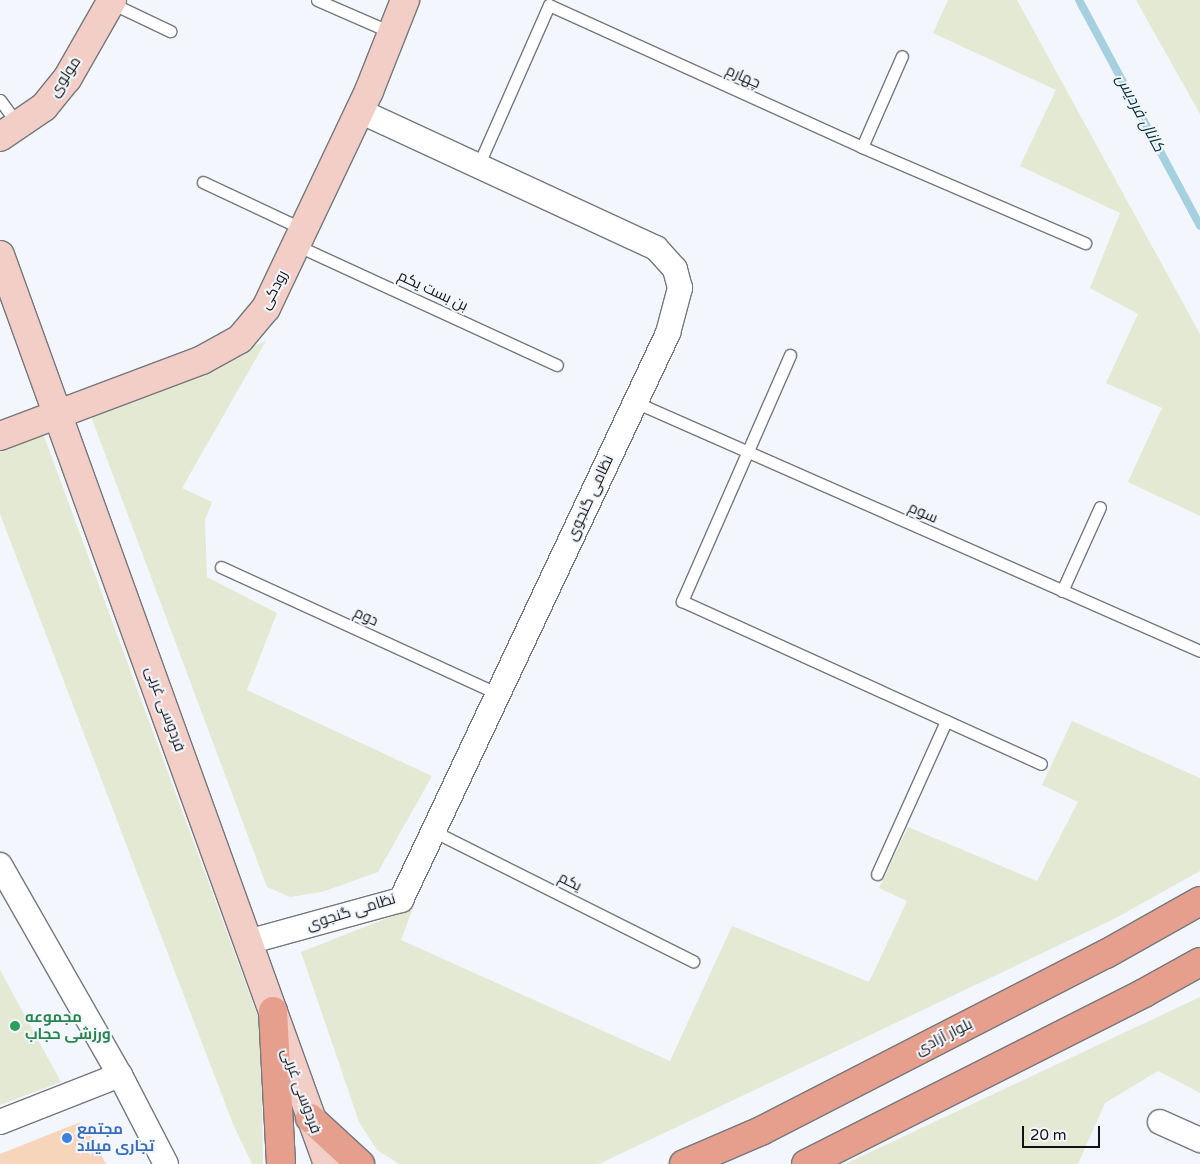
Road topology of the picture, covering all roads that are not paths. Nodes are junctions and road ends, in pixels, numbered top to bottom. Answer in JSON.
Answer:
{"nodes":[{"id":1,"x":317,"y":0,"type":"edge"},
{"id":2,"x":405,"y":0,"type":"edge"},
{"id":3,"x":108,"y":1,"type":"edge"},
{"id":4,"x":170,"y":31,"type":"dead end"},
{"id":5,"x":394,"y":34,"type":"junction"},
{"id":6,"x":902,"y":56,"type":"dead end"},
{"id":7,"x":0,"y":100,"type":"edge"},
{"id":8,"x":360,"y":111,"type":"junction"},
{"id":9,"x":9,"y":132,"type":"edge"},
{"id":10,"x":862,"y":147,"type":"junction"},
{"id":11,"x":478,"y":166,"type":"junction"},
{"id":12,"x":204,"y":182,"type":"dead end"},
{"id":13,"x":300,"y":237,"type":"junction"},
{"id":14,"x":1086,"y":243,"type":"dead end"},
{"id":15,"x":0,"y":255,"type":"edge"},
{"id":16,"x":790,"y":355,"type":"dead end"},
{"id":17,"x":557,"y":365,"type":"dead end"},
{"id":18,"x":635,"y":402,"type":"junction"},
{"id":19,"x":59,"y":412,"type":"junction"},
{"id":20,"x":0,"y":436,"type":"edge"},
{"id":21,"x":748,"y":452,"type":"junction"},
{"id":22,"x":1100,"y":507,"type":"dead end"},
{"id":23,"x":221,"y":567,"type":"dead end"},
{"id":24,"x":1062,"y":591,"type":"junction"},
{"id":25,"x":1200,"y":651,"type":"edge"},
{"id":26,"x":498,"y":694,"type":"junction"},
{"id":27,"x":946,"y":721,"type":"junction"},
{"id":28,"x":1041,"y":764,"type":"dead end"},
{"id":29,"x":433,"y":831,"type":"junction"},
{"id":30,"x":0,"y":865,"type":"edge"},
{"id":31,"x":877,"y":874,"type":"dead end"},
{"id":32,"x":1200,"y":901,"type":"edge"},
{"id":33,"x":248,"y":942,"type":"junction"},
{"id":34,"x":693,"y":961,"type":"dead end"},
{"id":35,"x":1200,"y":962,"type":"edge"},
{"id":36,"x":273,"y":1011,"type":"junction"},
{"id":37,"x":120,"y":1075,"type":"junction"},
{"id":38,"x":310,"y":1118,"type":"junction"},
{"id":39,"x":0,"y":1122,"type":"edge"},
{"id":40,"x":1160,"y":1122,"type":"dead end"},
{"id":41,"x":1200,"y":1140,"type":"edge"},
{"id":42,"x":166,"y":1164,"type":"edge"},
{"id":43,"x":281,"y":1164,"type":"edge"},
{"id":44,"x":328,"y":1164,"type":"edge"},
{"id":45,"x":360,"y":1164,"type":"edge"},
{"id":46,"x":684,"y":1164,"type":"edge"},
{"id":47,"x":806,"y":1164,"type":"edge"}],
"edges":[{"from":1,"to":5,"type":"lane"},
{"from":2,"to":5,"type":"main road","name":"رودکی"},
{"from":3,"to":4,"type":"lane"},
{"from":3,"to":9,"type":"main road","name":"مولوی"},
{"from":5,"to":8,"type":"main road","name":"رودکی"},
{"from":6,"to":10,"type":"lane"},
{"from":7,"to":9,"type":"lane"},
{"from":8,"to":11,"type":"street","name":"نظامی گنجوی"},
{"from":8,"to":13,"type":"main road","name":"رودکی"},
{"from":10,"to":11,"type":"lane","name":"چهارم"},
{"from":10,"to":14,"type":"lane","name":"چهارم"},
{"from":11,"to":18,"type":"street","name":"نظامی گنجوی"},
{"from":12,"to":13,"type":"lane","name":"بن بست یکم"},
{"from":13,"to":17,"type":"lane","name":"بن بست یکم"},
{"from":13,"to":19,"type":"main road","name":"رودکی"},
{"from":15,"to":19,"type":"main road","name":"فردوسی غربی"},
{"from":16,"to":21,"type":"lane"},
{"from":18,"to":21,"type":"lane","name":"سوم"},
{"from":18,"to":26,"type":"street","name":"نظامی گنجوی"},
{"from":19,"to":20,"type":"main road","name":"رودکی"},
{"from":19,"to":33,"type":"main road","name":"فردوسی غربی"},
{"from":21,"to":24,"type":"lane","name":"سوم"},
{"from":21,"to":27,"type":"lane"},
{"from":22,"to":24,"type":"lane"},
{"from":23,"to":26,"type":"lane","name":"دوم"},
{"from":24,"to":25,"type":"lane","name":"سوم"},
{"from":26,"to":29,"type":"street","name":"نظامی گنجوی"},
{"from":27,"to":28,"type":"lane"},
{"from":27,"to":31,"type":"lane"},
{"from":29,"to":33,"type":"street","name":"نظامی گنجوی"},
{"from":29,"to":34,"type":"lane","name":"یکم"},
{"from":30,"to":37,"type":"street"},
{"from":32,"to":46,"type":"main road","name":"بلوار آزادی"},
{"from":33,"to":36,"type":"main road","name":"فردوسی غربی"},
{"from":35,"to":47,"type":"main road"},
{"from":36,"to":38,"type":"main road","name":"فردوسی غربی"},
{"from":36,"to":43,"type":"main road"},
{"from":37,"to":39,"type":"street"},
{"from":37,"to":42,"type":"street"},
{"from":38,"to":44,"type":"main road","name":"فردوسی غربی"},
{"from":38,"to":45,"type":"main road"},
{"from":40,"to":41,"type":"street"}]}
